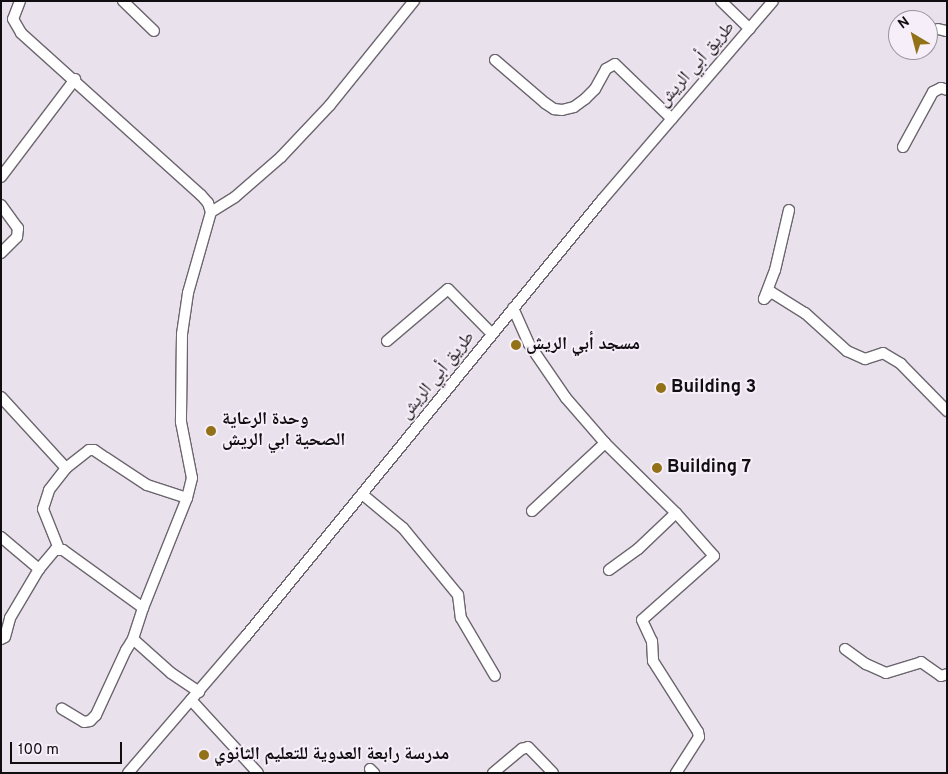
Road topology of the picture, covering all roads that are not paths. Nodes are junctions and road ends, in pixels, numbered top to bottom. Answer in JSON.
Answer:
{"nodes":[{"id":1,"x":20,"y":1,"type":"edge"},
{"id":2,"x":123,"y":1,"type":"edge"},
{"id":3,"x":414,"y":1,"type":"edge"},
{"id":4,"x":721,"y":1,"type":"edge"},
{"id":5,"x":774,"y":1,"type":"edge"},
{"id":6,"x":750,"y":29,"type":"junction"},
{"id":7,"x":154,"y":32,"type":"dead end"},
{"id":8,"x":495,"y":60,"type":"dead end"},
{"id":9,"x":75,"y":79,"type":"junction"},
{"id":10,"x":947,"y":90,"type":"edge"},
{"id":11,"x":672,"y":119,"type":"junction"},
{"id":12,"x":903,"y":148,"type":"dead end"},
{"id":13,"x":1,"y":177,"type":"edge"},
{"id":14,"x":1,"y":205,"type":"edge"},
{"id":15,"x":789,"y":210,"type":"dead end"},
{"id":16,"x":211,"y":212,"type":"junction"},
{"id":17,"x":1,"y":253,"type":"edge"},
{"id":18,"x":513,"y":308,"type":"junction"},
{"id":19,"x":492,"y":334,"type":"junction"},
{"id":20,"x":387,"y":341,"type":"dead end"},
{"id":21,"x":1,"y":396,"type":"edge"},
{"id":22,"x":947,"y":411,"type":"edge"},
{"id":23,"x":605,"y":443,"type":"junction"},
{"id":24,"x":66,"y":468,"type":"junction"},
{"id":25,"x":362,"y":494,"type":"junction"},
{"id":26,"x":187,"y":498,"type":"junction"},
{"id":27,"x":532,"y":511,"type":"dead end"},
{"id":28,"x":676,"y":513,"type":"junction"},
{"id":29,"x":1,"y":537,"type":"edge"},
{"id":30,"x":59,"y":549,"type":"junction"},
{"id":31,"x":39,"y":569,"type":"junction"},
{"id":32,"x":610,"y":570,"type":"dead end"},
{"id":33,"x":143,"y":608,"type":"junction"},
{"id":34,"x":1,"y":639,"type":"edge"},
{"id":35,"x":134,"y":639,"type":"junction"},
{"id":36,"x":845,"y":649,"type":"dead end"},
{"id":37,"x":947,"y":674,"type":"edge"},
{"id":38,"x":495,"y":676,"type":"dead end"},
{"id":39,"x":198,"y":692,"type":"junction"},
{"id":40,"x":191,"y":700,"type":"junction"},
{"id":41,"x":62,"y":709,"type":"dead end"},
{"id":42,"x":128,"y":773,"type":"edge"},
{"id":43,"x":258,"y":773,"type":"edge"},
{"id":44,"x":493,"y":773,"type":"edge"},
{"id":45,"x":553,"y":773,"type":"edge"},
{"id":46,"x":676,"y":773,"type":"edge"}],
"edges":[{"from":1,"to":9,"type":"street"},
{"from":2,"to":7,"type":"street"},
{"from":3,"to":16,"type":"street"},
{"from":4,"to":6,"type":"street"},
{"from":5,"to":6,"type":"street","name":"طريق أبي الريش"},
{"from":6,"to":11,"type":"street","name":"طريق أبي الريش"},
{"from":8,"to":11,"type":"street"},
{"from":9,"to":13,"type":"street"},
{"from":9,"to":16,"type":"street"},
{"from":10,"to":12,"type":"street"},
{"from":11,"to":18,"type":"street","name":"طريق أبي الريش"},
{"from":14,"to":17,"type":"street"},
{"from":15,"to":22,"type":"street"},
{"from":16,"to":26,"type":"street"},
{"from":18,"to":19,"type":"street","name":"طريق أبي الريش"},
{"from":18,"to":23,"type":"street"},
{"from":19,"to":20,"type":"street"},
{"from":19,"to":25,"type":"street","name":"طريق أبي الريش"},
{"from":21,"to":24,"type":"street"},
{"from":23,"to":27,"type":"street"},
{"from":23,"to":28,"type":"street"},
{"from":24,"to":26,"type":"street"},
{"from":24,"to":30,"type":"street"},
{"from":25,"to":38,"type":"street"},
{"from":25,"to":39,"type":"street","name":"طريق أبي الريش"},
{"from":26,"to":33,"type":"street"},
{"from":28,"to":32,"type":"street"},
{"from":28,"to":46,"type":"street"},
{"from":29,"to":31,"type":"street"},
{"from":30,"to":31,"type":"street"},
{"from":30,"to":33,"type":"street"},
{"from":31,"to":34,"type":"street"},
{"from":33,"to":35,"type":"street"},
{"from":35,"to":39,"type":"street"},
{"from":35,"to":41,"type":"street"},
{"from":36,"to":37,"type":"street"},
{"from":39,"to":40,"type":"street","name":"طريق أبي الريش"},
{"from":40,"to":42,"type":"street","name":"طريق أبي الريش"},
{"from":40,"to":43,"type":"street"},
{"from":44,"to":45,"type":"street"}]}
